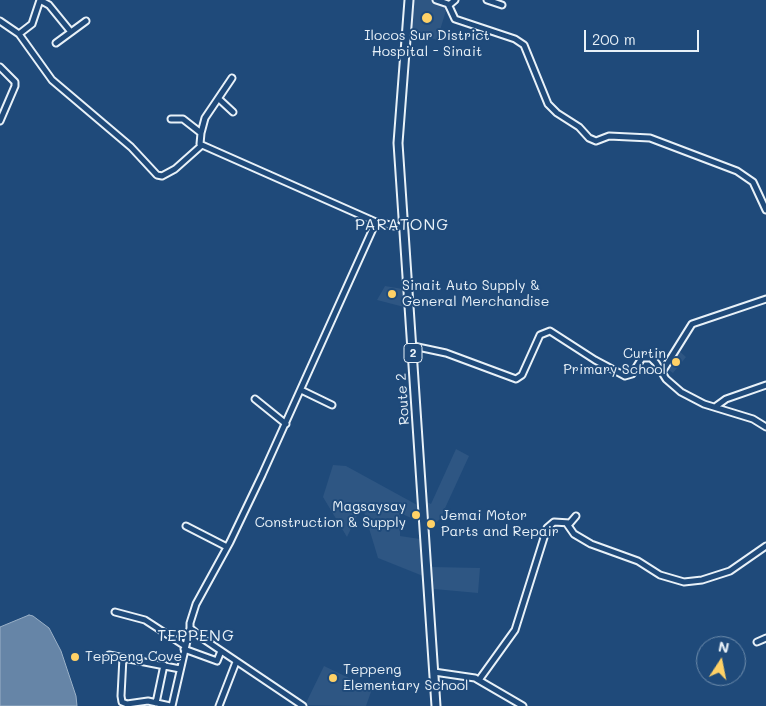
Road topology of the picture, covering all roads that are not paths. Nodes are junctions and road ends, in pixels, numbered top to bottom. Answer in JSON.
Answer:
{"nodes":[{"id":1,"x":40,"y":0,"type":"edge"},
{"id":2,"x":408,"y":0,"type":"edge"},
{"id":3,"x":436,"y":0,"type":"edge"},
{"id":4,"x":455,"y":0,"type":"edge"},
{"id":5,"x":487,"y":0,"type":"edge"},
{"id":6,"x":449,"y":5,"type":"junction"},
{"id":7,"x":502,"y":6,"type":"dead end"},
{"id":8,"x":86,"y":21,"type":"dead end"},
{"id":9,"x":0,"y":22,"type":"edge"},
{"id":10,"x":71,"y":32,"type":"junction"},
{"id":11,"x":19,"y":34,"type":"junction"},
{"id":12,"x":56,"y":43,"type":"dead end"},
{"id":13,"x":0,"y":67,"type":"edge"},
{"id":14,"x":232,"y":78,"type":"dead end"},
{"id":15,"x":218,"y":99,"type":"junction"},
{"id":16,"x":2,"y":111,"type":"edge"},
{"id":17,"x":233,"y":112,"type":"dead end"},
{"id":18,"x":171,"y":119,"type":"dead end"},
{"id":19,"x":0,"y":120,"type":"edge"},
{"id":20,"x":201,"y":133,"type":"junction"},
{"id":21,"x":200,"y":144,"type":"junction"},
{"id":22,"x":766,"y":210,"type":"edge"},
{"id":23,"x":376,"y":222,"type":"junction"},
{"id":24,"x":404,"y":228,"type":"junction"},
{"id":25,"x":766,"y":299,"type":"edge"},
{"id":26,"x":413,"y":346,"type":"junction"},
{"id":27,"x":662,"y":372,"type":"junction"},
{"id":28,"x":766,"y":385,"type":"edge"},
{"id":29,"x":301,"y":390,"type":"junction"},
{"id":30,"x":255,"y":399,"type":"dead end"},
{"id":31,"x":332,"y":406,"type":"dead end"},
{"id":32,"x":715,"y":407,"type":"junction"},
{"id":33,"x":286,"y":424,"type":"junction"},
{"id":34,"x":766,"y":427,"type":"edge"},
{"id":35,"x":576,"y":516,"type":"dead end"},
{"id":36,"x":567,"y":524,"type":"junction"},
{"id":37,"x":186,"y":526,"type":"dead end"},
{"id":38,"x":766,"y":546,"type":"edge"},
{"id":39,"x":228,"y":547,"type":"junction"},
{"id":40,"x":115,"y":612,"type":"dead end"},
{"id":41,"x":190,"y":628,"type":"junction"},
{"id":42,"x":766,"y":638,"type":"edge"},
{"id":43,"x":757,"y":642,"type":"dead end"},
{"id":44,"x":184,"y":647,"type":"junction"},
{"id":45,"x":221,"y":651,"type":"junction"},
{"id":46,"x":109,"y":655,"type":"dead end"},
{"id":47,"x":123,"y":657,"type":"junction"},
{"id":48,"x":236,"y":662,"type":"junction"},
{"id":49,"x":164,"y":666,"type":"junction"},
{"id":50,"x":180,"y":669,"type":"junction"},
{"id":51,"x":434,"y":672,"type":"junction"},
{"id":52,"x":479,"y":680,"type":"junction"},
{"id":53,"x":156,"y":703,"type":"junction"},
{"id":54,"x":139,"y":704,"type":"edge"},
{"id":55,"x":171,"y":706,"type":"edge"},
{"id":56,"x":219,"y":706,"type":"edge"},
{"id":57,"x":303,"y":706,"type":"edge"},
{"id":58,"x":436,"y":706,"type":"edge"},
{"id":59,"x":524,"y":706,"type":"edge"}],
"edges":[{"from":1,"to":10,"type":"street"},
{"from":1,"to":11,"type":"street"},
{"from":2,"to":24,"type":"highway","name":"Route 2","number":"2"},
{"from":3,"to":6,"type":"street"},
{"from":4,"to":6,"type":"street"},
{"from":5,"to":7,"type":"street"},
{"from":6,"to":22,"type":"street"},
{"from":8,"to":10,"type":"street"},
{"from":9,"to":11,"type":"street"},
{"from":10,"to":12,"type":"street"},
{"from":11,"to":21,"type":"street"},
{"from":13,"to":16,"type":"street"},
{"from":14,"to":15,"type":"street"},
{"from":15,"to":17,"type":"street"},
{"from":15,"to":20,"type":"street"},
{"from":16,"to":19,"type":"street"},
{"from":18,"to":20,"type":"street"},
{"from":20,"to":21,"type":"street"},
{"from":21,"to":23,"type":"street"},
{"from":23,"to":24,"type":"street"},
{"from":23,"to":29,"type":"street"},
{"from":24,"to":26,"type":"highway","name":"Route 2","number":"2"},
{"from":25,"to":27,"type":"street"},
{"from":26,"to":27,"type":"street"},
{"from":26,"to":51,"type":"highway","name":"Route 2","number":"2"},
{"from":27,"to":32,"type":"street"},
{"from":28,"to":32,"type":"street"},
{"from":29,"to":31,"type":"street"},
{"from":29,"to":33,"type":"street"},
{"from":30,"to":33,"type":"street"},
{"from":32,"to":34,"type":"street"},
{"from":33,"to":39,"type":"street"},
{"from":35,"to":36,"type":"street"},
{"from":36,"to":38,"type":"street"},
{"from":36,"to":52,"type":"street"},
{"from":37,"to":39,"type":"street"},
{"from":39,"to":41,"type":"street"},
{"from":40,"to":44,"type":"street"},
{"from":41,"to":44,"type":"street"},
{"from":41,"to":45,"type":"street"},
{"from":42,"to":43,"type":"street"},
{"from":44,"to":45,"type":"street"},
{"from":44,"to":50,"type":"street"},
{"from":45,"to":48,"type":"street"},
{"from":46,"to":47,"type":"street"},
{"from":47,"to":49,"type":"street"},
{"from":47,"to":54,"type":"street"},
{"from":48,"to":56,"type":"street"},
{"from":48,"to":57,"type":"street"},
{"from":49,"to":50,"type":"street"},
{"from":49,"to":53,"type":"street"},
{"from":50,"to":55,"type":"street"},
{"from":51,"to":52,"type":"street"},
{"from":51,"to":58,"type":"highway","name":"Route 2","number":"2"},
{"from":52,"to":59,"type":"street"},
{"from":53,"to":54,"type":"street"},
{"from":53,"to":55,"type":"street"}]}
